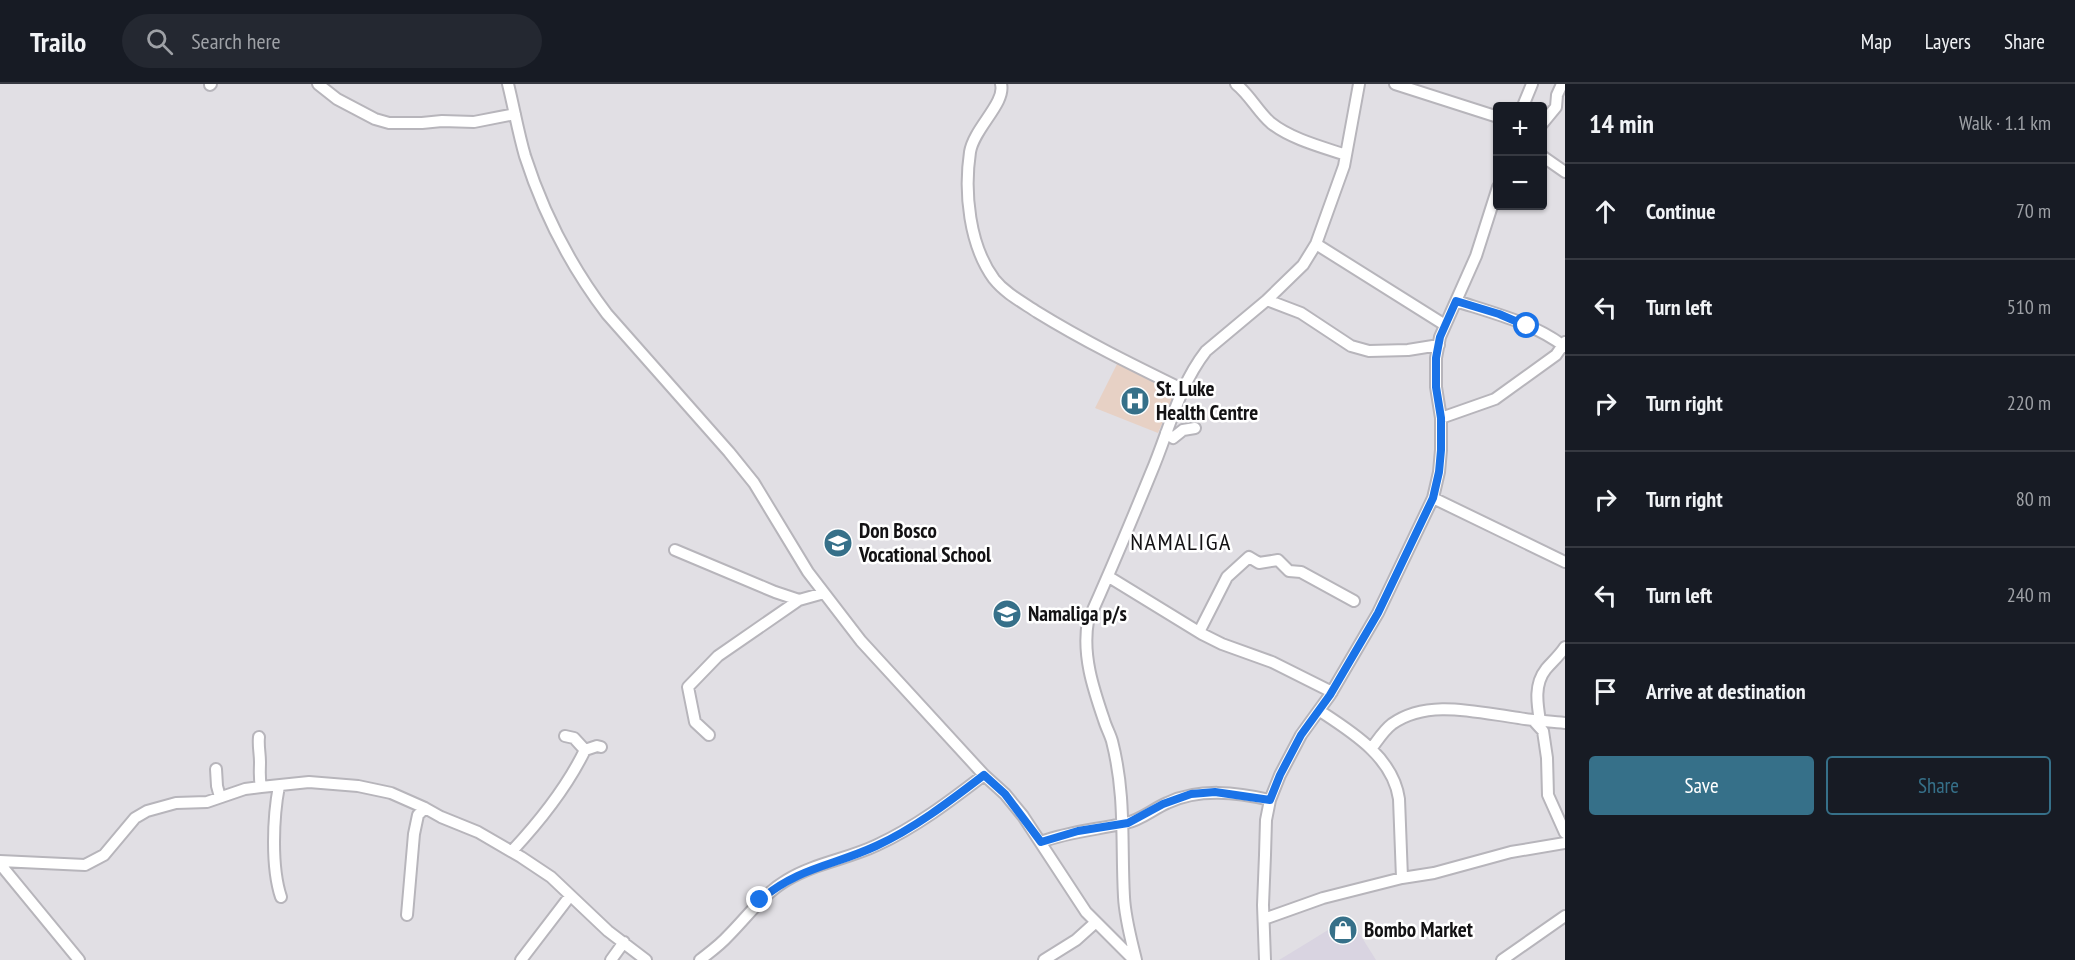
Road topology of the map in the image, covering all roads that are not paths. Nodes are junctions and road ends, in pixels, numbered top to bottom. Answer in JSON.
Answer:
{"nodes":[{"id":1,"x":318,"y":84,"type":"edge"},
{"id":2,"x":508,"y":84,"type":"edge"},
{"id":3,"x":1001,"y":84,"type":"edge"},
{"id":4,"x":1236,"y":84,"type":"edge"},
{"id":5,"x":1359,"y":84,"type":"edge"},
{"id":6,"x":1395,"y":84,"type":"edge"},
{"id":7,"x":1532,"y":84,"type":"edge"},
{"id":8,"x":1562,"y":84,"type":"edge"},
{"id":9,"x":1525,"y":102,"type":"edge"},
{"id":10,"x":515,"y":114,"type":"junction"},
{"id":11,"x":1493,"y":116,"type":"edge"},
{"id":12,"x":1547,"y":118,"type":"edge"},
{"id":13,"x":1346,"y":155,"type":"junction"},
{"id":14,"x":1547,"y":159,"type":"edge"},
{"id":15,"x":1565,"y":172,"type":"edge"},
{"id":16,"x":1493,"y":200,"type":"edge"},
{"id":17,"x":1316,"y":244,"type":"junction"},
{"id":18,"x":1267,"y":300,"type":"junction"},
{"id":19,"x":1456,"y":301,"type":"junction"},
{"id":20,"x":1445,"y":325,"type":"junction"},
{"id":21,"x":1439,"y":345,"type":"junction"},
{"id":22,"x":1564,"y":345,"type":"edge"},
{"id":23,"x":1182,"y":388,"type":"junction"},
{"id":24,"x":1441,"y":418,"type":"junction"},
{"id":25,"x":1196,"y":428,"type":"dead end"},
{"id":26,"x":1166,"y":434,"type":"junction"},
{"id":27,"x":1433,"y":498,"type":"junction"},
{"id":28,"x":675,"y":549,"type":"dead end"},
{"id":29,"x":1565,"y":562,"type":"edge"},
{"id":30,"x":1108,"y":577,"type":"junction"},
{"id":31,"x":824,"y":593,"type":"junction"},
{"id":32,"x":799,"y":600,"type":"junction"},
{"id":33,"x":1354,"y":601,"type":"dead end"},
{"id":34,"x":1199,"y":632,"type":"junction"},
{"id":35,"x":1565,"y":647,"type":"edge"},
{"id":36,"x":1332,"y":692,"type":"junction"},
{"id":37,"x":1320,"y":711,"type":"junction"},
{"id":38,"x":1565,"y":723,"type":"edge"},
{"id":39,"x":1539,"y":724,"type":"junction"},
{"id":40,"x":709,"y":735,"type":"dead end"},
{"id":41,"x":565,"y":736,"type":"dead end"},
{"id":42,"x":259,"y":737,"type":"dead end"},
{"id":43,"x":601,"y":747,"type":"dead end"},
{"id":44,"x":1371,"y":749,"type":"junction"},
{"id":45,"x":585,"y":750,"type":"junction"},
{"id":46,"x":216,"y":769,"type":"dead end"},
{"id":47,"x":984,"y":775,"type":"junction"},
{"id":48,"x":279,"y":786,"type":"junction"},
{"id":49,"x":261,"y":787,"type":"junction"},
{"id":50,"x":220,"y":797,"type":"junction"},
{"id":51,"x":1270,"y":800,"type":"junction"},
{"id":52,"x":426,"y":808,"type":"junction"},
{"id":53,"x":1124,"y":824,"type":"junction"},
{"id":54,"x":1565,"y":833,"type":"edge"},
{"id":55,"x":1041,"y":842,"type":"junction"},
{"id":56,"x":1565,"y":843,"type":"edge"},
{"id":57,"x":512,"y":851,"type":"junction"},
{"id":58,"x":0,"y":865,"type":"edge"},
{"id":59,"x":1402,"y":878,"type":"junction"},
{"id":60,"x":26,"y":895,"type":"dead end"},
{"id":61,"x":570,"y":896,"type":"junction"},
{"id":62,"x":281,"y":897,"type":"dead end"},
{"id":63,"x":408,"y":915,"type":"dead end"},
{"id":64,"x":1565,"y":915,"type":"edge"},
{"id":65,"x":1264,"y":919,"type":"junction"},
{"id":66,"x":1096,"y":922,"type":"junction"},
{"id":67,"x":624,"y":942,"type":"junction"},
{"id":68,"x":80,"y":960,"type":"edge"},
{"id":69,"x":521,"y":960,"type":"edge"},
{"id":70,"x":611,"y":960,"type":"edge"},
{"id":71,"x":646,"y":960,"type":"edge"},
{"id":72,"x":700,"y":960,"type":"edge"},
{"id":73,"x":1044,"y":960,"type":"edge"},
{"id":74,"x":1135,"y":960,"type":"edge"},
{"id":75,"x":1265,"y":960,"type":"edge"},
{"id":76,"x":1502,"y":960,"type":"edge"}],
"edges":[{"from":1,"to":10,"type":"street"},
{"from":2,"to":10,"type":"street"},
{"from":3,"to":23,"type":"street"},
{"from":4,"to":13,"type":"street"},
{"from":5,"to":13,"type":"street"},
{"from":6,"to":11,"type":"street"},
{"from":7,"to":9,"type":"street"},
{"from":8,"to":12,"type":"street"},
{"from":10,"to":31,"type":"street"},
{"from":13,"to":17,"type":"street"},
{"from":14,"to":15,"type":"street"},
{"from":16,"to":19,"type":"street"},
{"from":17,"to":18,"type":"street"},
{"from":17,"to":20,"type":"street"},
{"from":18,"to":21,"type":"street"},
{"from":18,"to":23,"type":"street"},
{"from":19,"to":20,"type":"street"},
{"from":19,"to":22,"type":"street"},
{"from":20,"to":21,"type":"street"},
{"from":21,"to":24,"type":"street"},
{"from":22,"to":24,"type":"street"},
{"from":23,"to":26,"type":"street"},
{"from":24,"to":27,"type":"street"},
{"from":25,"to":26,"type":"street"},
{"from":26,"to":30,"type":"street"},
{"from":27,"to":29,"type":"street"},
{"from":27,"to":36,"type":"street"},
{"from":28,"to":32,"type":"street"},
{"from":30,"to":34,"type":"street"},
{"from":30,"to":53,"type":"street"},
{"from":31,"to":32,"type":"street"},
{"from":31,"to":47,"type":"street"},
{"from":32,"to":40,"type":"street"},
{"from":33,"to":34,"type":"street"},
{"from":34,"to":36,"type":"street"},
{"from":35,"to":39,"type":"street"},
{"from":36,"to":37,"type":"street"},
{"from":37,"to":44,"type":"street"},
{"from":37,"to":51,"type":"street"},
{"from":38,"to":39,"type":"street"},
{"from":39,"to":44,"type":"street"},
{"from":39,"to":54,"type":"street"},
{"from":41,"to":45,"type":"street"},
{"from":42,"to":49,"type":"street"},
{"from":43,"to":45,"type":"street"},
{"from":44,"to":59,"type":"street"},
{"from":45,"to":57,"type":"street"},
{"from":46,"to":50,"type":"street"},
{"from":47,"to":55,"type":"street"},
{"from":47,"to":72,"type":"street"},
{"from":48,"to":49,"type":"street"},
{"from":48,"to":52,"type":"street"},
{"from":48,"to":62,"type":"street"},
{"from":49,"to":50,"type":"street"},
{"from":50,"to":58,"type":"street"},
{"from":51,"to":53,"type":"street"},
{"from":51,"to":65,"type":"street"},
{"from":52,"to":57,"type":"street"},
{"from":52,"to":63,"type":"street"},
{"from":53,"to":55,"type":"street"},
{"from":53,"to":74,"type":"street"},
{"from":55,"to":66,"type":"street"},
{"from":56,"to":59,"type":"street"},
{"from":57,"to":61,"type":"street"},
{"from":58,"to":60,"type":"street"},
{"from":58,"to":68,"type":"street"},
{"from":59,"to":65,"type":"street"},
{"from":61,"to":67,"type":"street"},
{"from":61,"to":69,"type":"street"},
{"from":64,"to":76,"type":"street"},
{"from":65,"to":75,"type":"street"},
{"from":66,"to":73,"type":"street"},
{"from":66,"to":74,"type":"street"},
{"from":67,"to":70,"type":"street"},
{"from":67,"to":71,"type":"street"}]}
